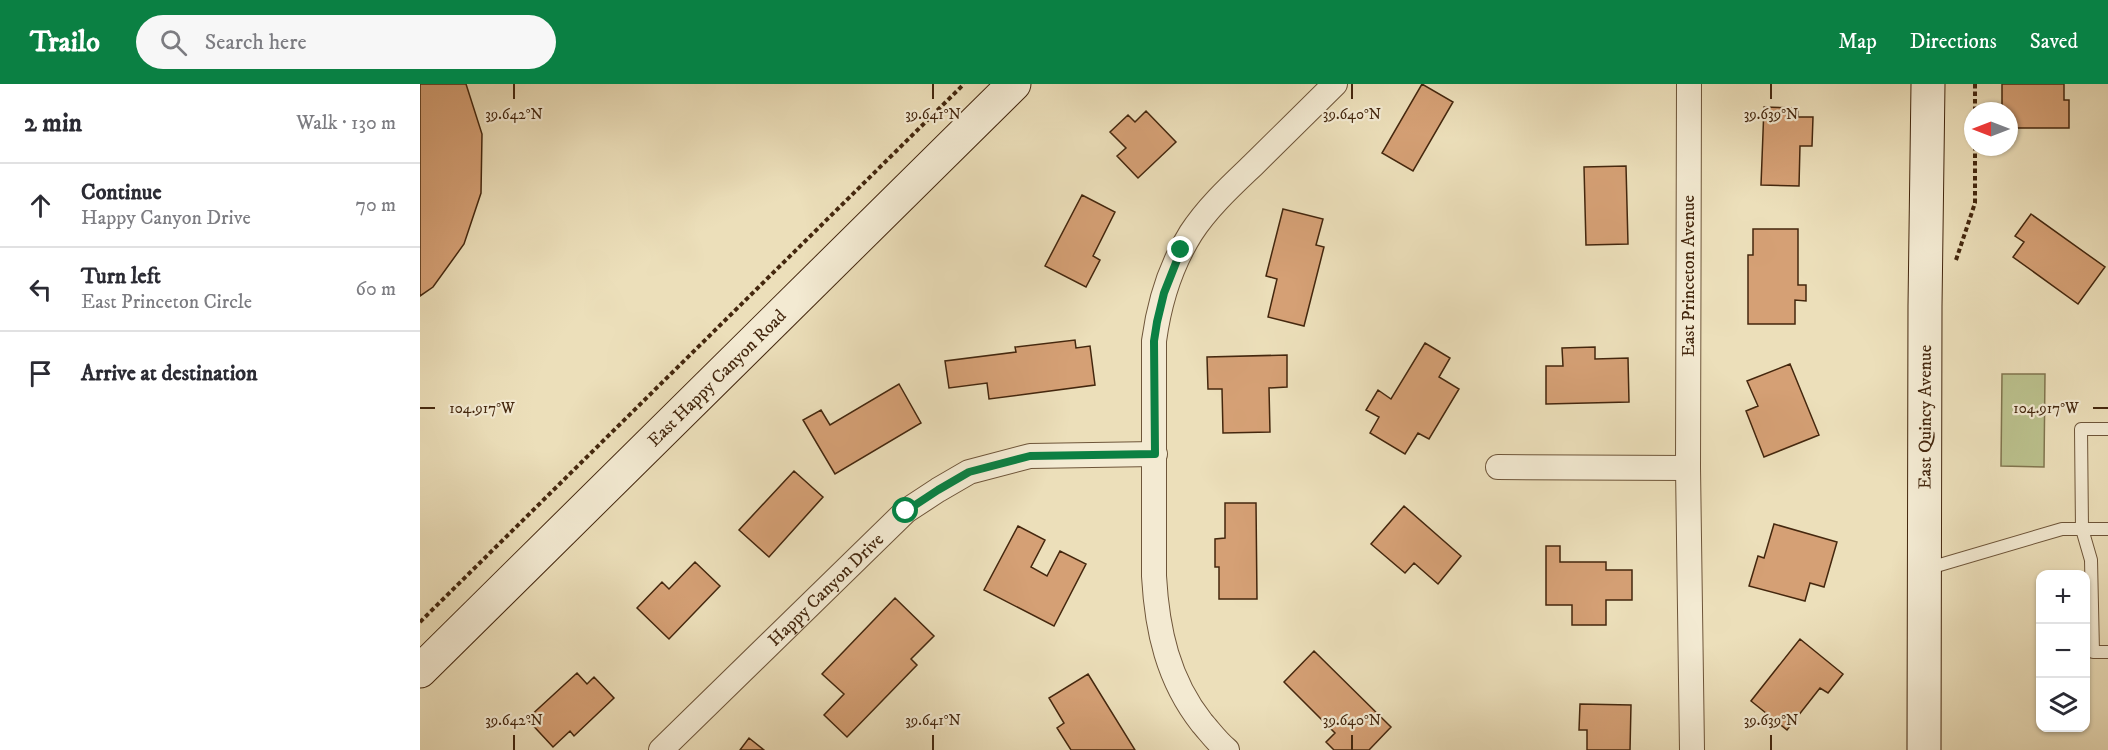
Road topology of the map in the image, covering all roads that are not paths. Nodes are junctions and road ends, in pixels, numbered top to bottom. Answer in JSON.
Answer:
{"nodes":[{"id":1,"x":1014,"y":84,"type":"edge"},
{"id":2,"x":1335,"y":84,"type":"edge"},
{"id":3,"x":1689,"y":84,"type":"edge"},
{"id":4,"x":1928,"y":84,"type":"edge"},
{"id":5,"x":2108,"y":429,"type":"edge"},
{"id":6,"x":1155,"y":454,"type":"junction"},
{"id":7,"x":1498,"y":467,"type":"dead end"},
{"id":8,"x":1688,"y":468,"type":"junction"},
{"id":9,"x":2108,"y":529,"type":"edge"},
{"id":10,"x":2082,"y":530,"type":"junction"},
{"id":11,"x":1925,"y":569,"type":"junction"},
{"id":12,"x":2108,"y":652,"type":"edge"},
{"id":13,"x":420,"y":671,"type":"edge"},
{"id":14,"x":661,"y":750,"type":"edge"},
{"id":15,"x":1227,"y":750,"type":"edge"},
{"id":16,"x":1692,"y":750,"type":"edge"},
{"id":17,"x":1924,"y":750,"type":"edge"}],
"edges":[{"from":1,"to":13,"type":"street","name":"East Happy Canyon Road"},
{"from":2,"to":6,"type":"street"},
{"from":3,"to":8,"type":"street","name":"East Princeton Avenue"},
{"from":4,"to":11,"type":"street","name":"East Quincy Avenue"},
{"from":5,"to":10,"type":"lane"},
{"from":6,"to":14,"type":"street","name":"Happy Canyon Drive"},
{"from":6,"to":15,"type":"street"},
{"from":7,"to":8,"type":"street"},
{"from":8,"to":16,"type":"street","name":"East Princeton Avenue"},
{"from":9,"to":10,"type":"lane"},
{"from":10,"to":11,"type":"lane"},
{"from":10,"to":12,"type":"lane"},
{"from":11,"to":17,"type":"street","name":"East Quincy Avenue"}]}
